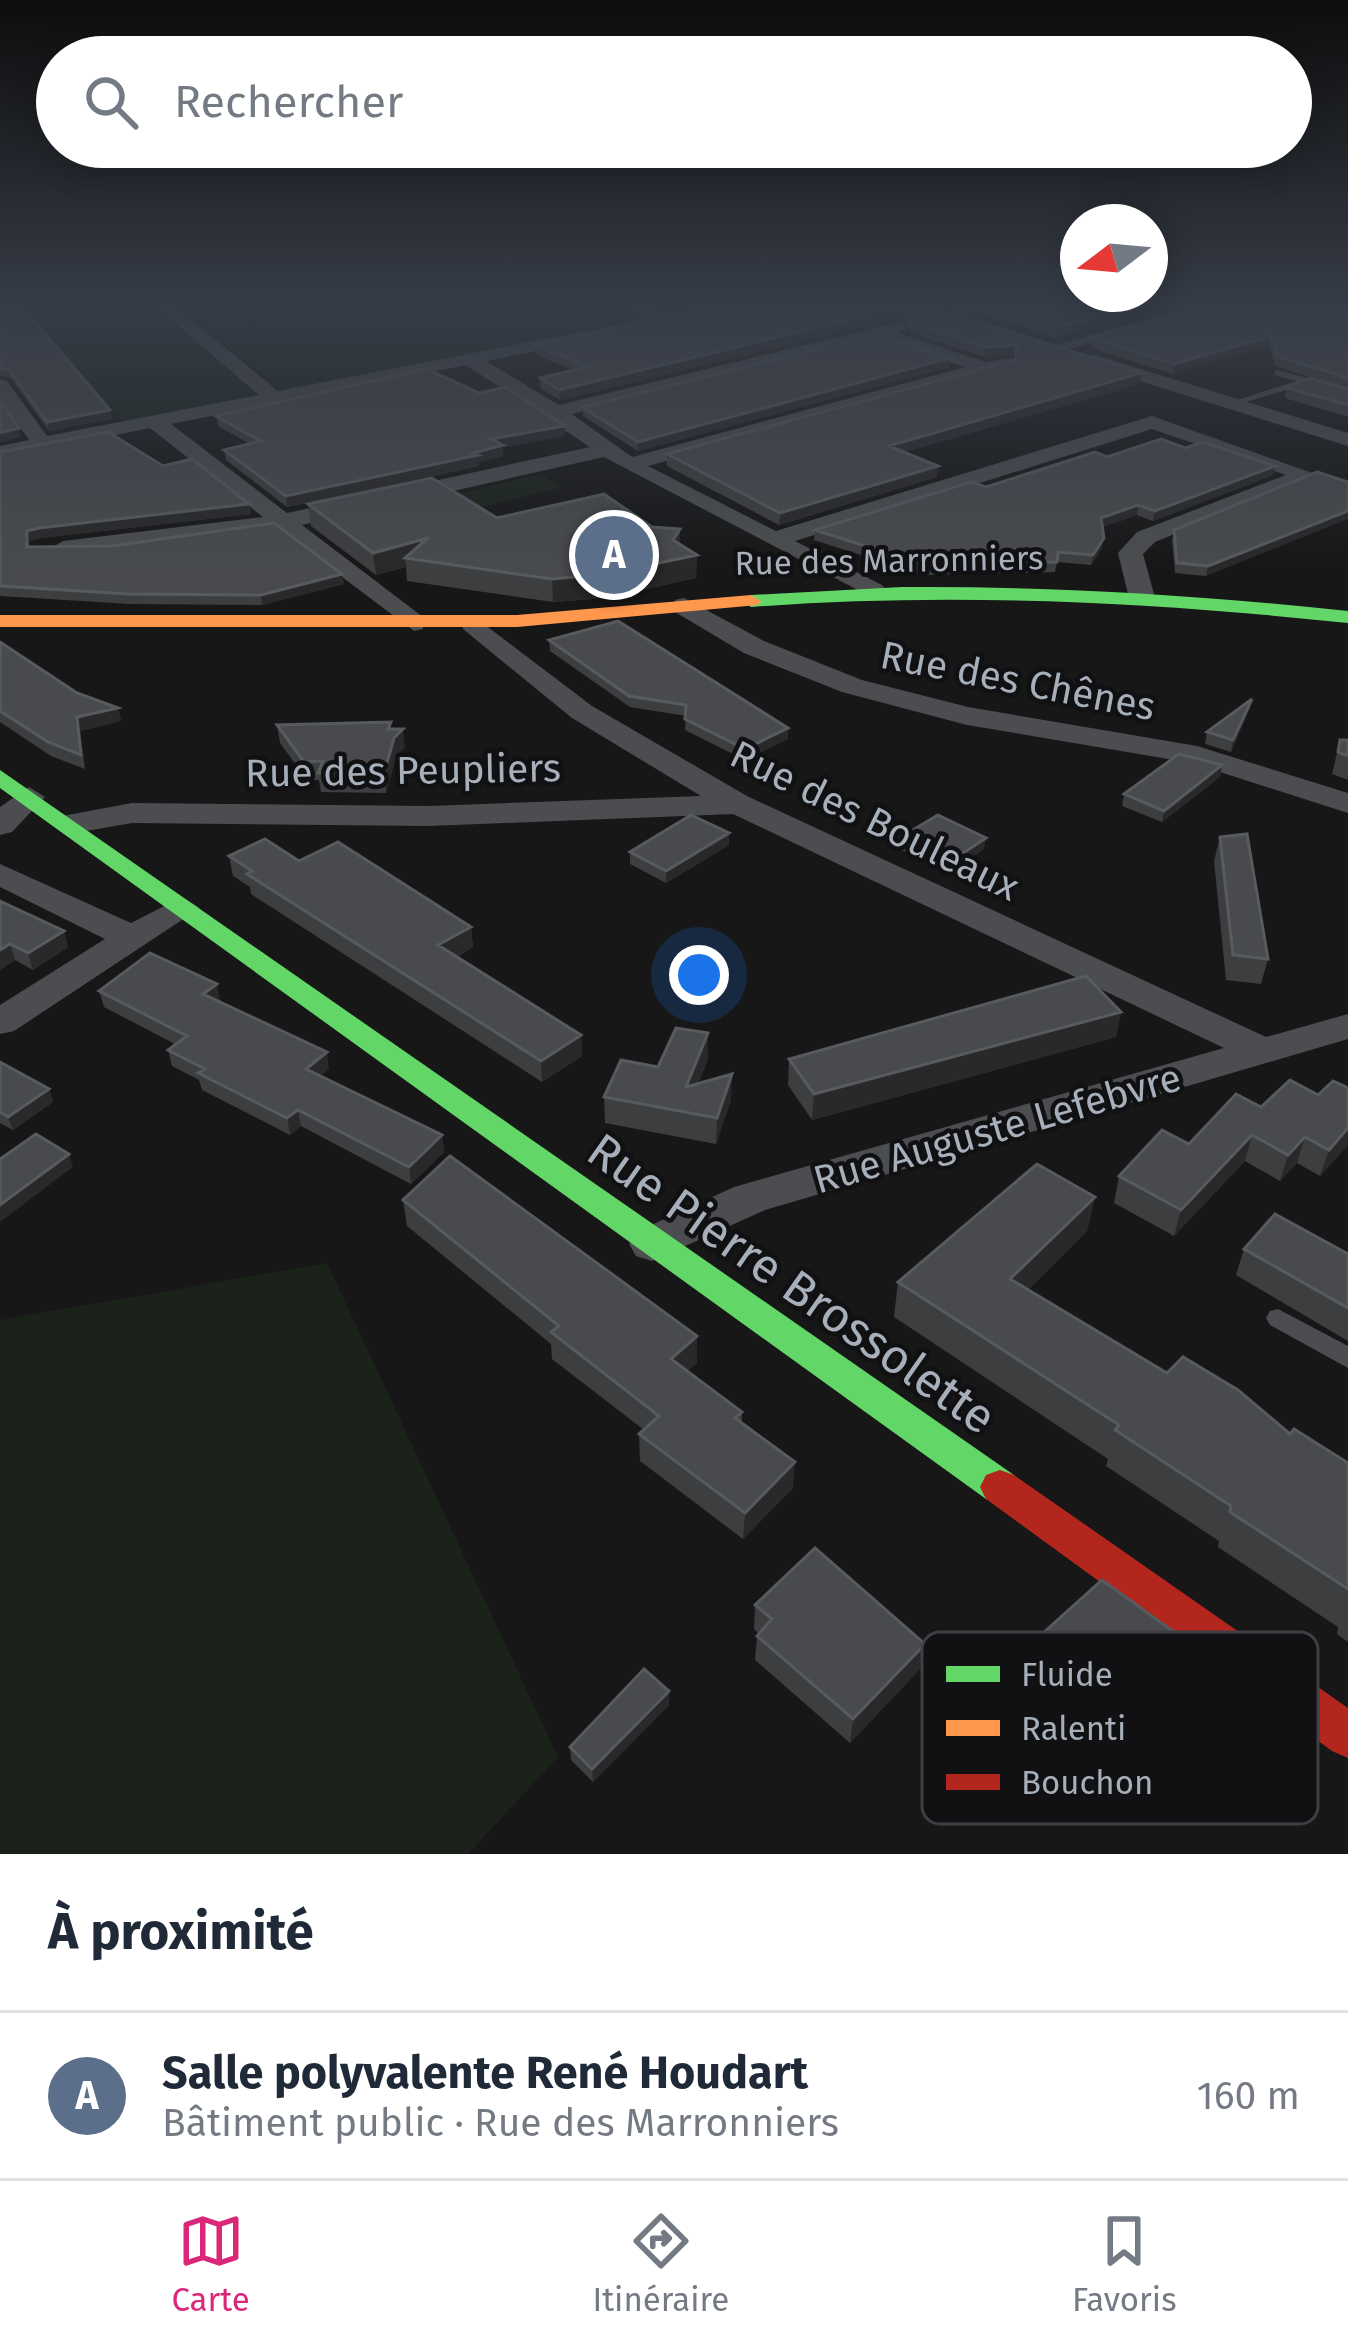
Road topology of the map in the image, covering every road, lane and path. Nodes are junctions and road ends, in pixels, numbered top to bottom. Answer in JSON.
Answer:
{"nodes":[{"id":1,"x":4,"y":391,"type":"edge"},
{"id":2,"x":266,"y":391,"type":"edge"},
{"id":3,"x":312,"y":391,"type":"edge"},
{"id":4,"x":521,"y":391,"type":"edge"},
{"id":5,"x":642,"y":391,"type":"edge"},
{"id":6,"x":899,"y":391,"type":"edge"},
{"id":7,"x":1190,"y":391,"type":"edge"},
{"id":8,"x":1276,"y":391,"type":"edge"},
{"id":9,"x":275,"y":398,"type":"junction"},
{"id":10,"x":1233,"y":404,"type":"junction"},
{"id":11,"x":556,"y":412,"type":"junction"},
{"id":12,"x":154,"y":422,"type":"junction"},
{"id":13,"x":1348,"y":440,"type":"edge"},
{"id":14,"x":42,"y":444,"type":"junction"},
{"id":15,"x":607,"y":450,"type":"junction"},
{"id":16,"x":0,"y":452,"type":"edge"},
{"id":17,"x":628,"y":465,"type":"junction"},
{"id":18,"x":281,"y":522,"type":"junction"},
{"id":19,"x":772,"y":540,"type":"junction"},
{"id":20,"x":42,"y":549,"type":"edge"},
{"id":21,"x":873,"y":590,"type":"junction"},
{"id":22,"x":1141,"y":594,"type":"junction"},
{"id":23,"x":684,"y":606,"type":"junction"},
{"id":24,"x":1348,"y":617,"type":"edge"},
{"id":25,"x":0,"y":621,"type":"edge"},
{"id":26,"x":414,"y":623,"type":"junction"},
{"id":27,"x":472,"y":623,"type":"junction"},
{"id":28,"x":0,"y":777,"type":"edge"},
{"id":29,"x":29,"y":797,"type":"junction"},
{"id":30,"x":1348,"y":803,"type":"edge"},
{"id":31,"x":738,"y":804,"type":"junction"},
{"id":32,"x":69,"y":824,"type":"junction"},
{"id":33,"x":0,"y":825,"type":"edge"},
{"id":34,"x":0,"y":874,"type":"edge"},
{"id":35,"x":182,"y":908,"type":"junction"},
{"id":36,"x":132,"y":938,"type":"junction"},
{"id":37,"x":0,"y":1022,"type":"edge"},
{"id":38,"x":1348,"y":1026,"type":"edge"},
{"id":39,"x":1265,"y":1052,"type":"junction"},
{"id":40,"x":652,"y":1244,"type":"junction"},
{"id":41,"x":1279,"y":1318,"type":"dead end"},
{"id":42,"x":1348,"y":1358,"type":"edge"},
{"id":43,"x":1202,"y":1632,"type":"edge"},
{"id":44,"x":1318,"y":1714,"type":"edge"},
{"id":45,"x":1348,"y":1735,"type":"edge"}],
"edges":[{"from":1,"to":14,"type":"street"},
{"from":2,"to":9,"type":"street"},
{"from":3,"to":9,"type":"street"},
{"from":4,"to":11,"type":"street"},
{"from":5,"to":11,"type":"street"},
{"from":6,"to":17,"type":"street"},
{"from":7,"to":10,"type":"street"},
{"from":8,"to":10,"type":"lane"},
{"from":9,"to":12,"type":"street"},
{"from":10,"to":13,"type":"street"},
{"from":11,"to":15,"type":"street"},
{"from":12,"to":14,"type":"street"},
{"from":12,"to":18,"type":"street"},
{"from":14,"to":16,"type":"street"},
{"from":15,"to":17,"type":"street"},
{"from":15,"to":18,"type":"street"},
{"from":17,"to":19,"type":"street"},
{"from":18,"to":20,"type":"street"},
{"from":18,"to":26,"type":"street"},
{"from":19,"to":21,"type":"street"},
{"from":19,"to":22,"type":"street"},
{"from":21,"to":22,"type":"street","name":"Rue des Marronniers"},
{"from":21,"to":23,"type":"street","name":"Rue des Marronniers"},
{"from":22,"to":24,"type":"street","name":"Rue des Marronniers"},
{"from":23,"to":27,"type":"street","name":"Rue des Marronniers"},
{"from":23,"to":30,"type":"street","name":"Rue des Chênes"},
{"from":25,"to":26,"type":"street","name":"Rue des Marronniers"},
{"from":26,"to":27,"type":"street","name":"Rue des Marronniers"},
{"from":27,"to":31,"type":"street","name":"Rue des Bouleaux"},
{"from":28,"to":29,"type":"street","name":"Rue Pierre Brossolette"},
{"from":29,"to":32,"type":"street","name":"Rue Pierre Brossolette"},
{"from":29,"to":33,"type":"street"},
{"from":31,"to":32,"type":"street","name":"Rue des Peupliers"},
{"from":31,"to":39,"type":"street","name":"Rue des Bouleaux"},
{"from":32,"to":35,"type":"street","name":"Rue Pierre Brossolette"},
{"from":34,"to":36,"type":"street"},
{"from":35,"to":36,"type":"street"},
{"from":35,"to":40,"type":"street","name":"Rue Pierre Brossolette"},
{"from":36,"to":37,"type":"street"},
{"from":38,"to":39,"type":"street","name":"Rue Auguste Lefebvre"},
{"from":39,"to":40,"type":"street","name":"Rue Auguste Lefebvre"},
{"from":40,"to":43,"type":"street","name":"Rue Pierre Brossolette"},
{"from":41,"to":42,"type":"lane"},
{"from":44,"to":45,"type":"street","name":"Rue Pierre Brossolette"}]}
